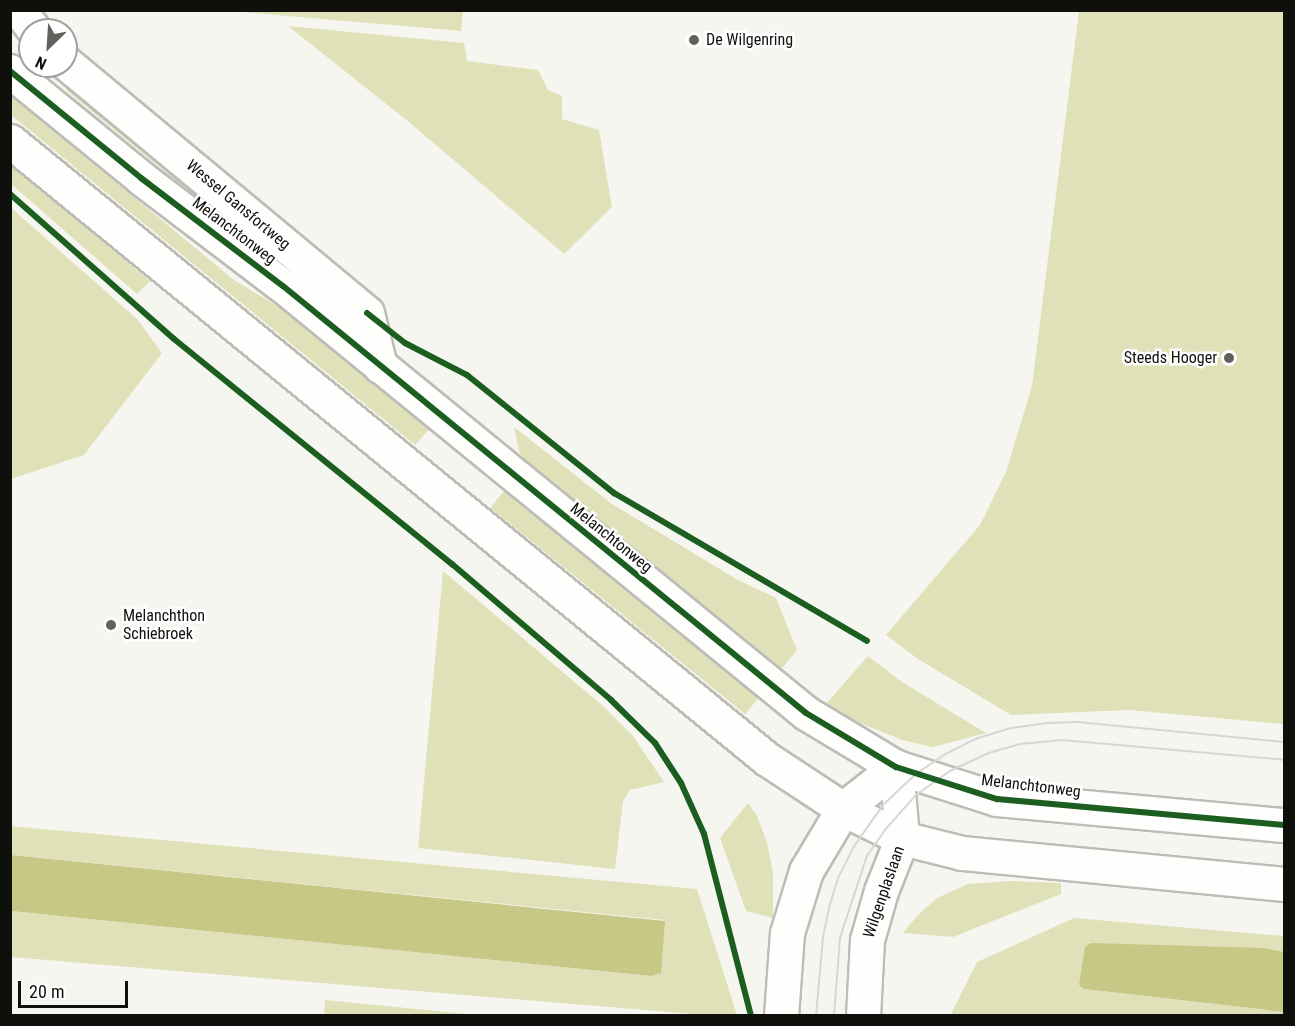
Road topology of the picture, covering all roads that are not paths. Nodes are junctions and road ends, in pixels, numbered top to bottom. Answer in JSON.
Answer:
{"nodes":[{"id":1,"x":10,"y":71,"type":"edge"},
{"id":2,"x":78,"y":73,"type":"edge"},
{"id":3,"x":10,"y":141,"type":"edge"},
{"id":4,"x":380,"y":366,"type":"junction"},
{"id":5,"x":896,"y":767,"type":"junction"},
{"id":6,"x":843,"y":809,"type":"junction"},
{"id":7,"x":1284,"y":825,"type":"edge"},
{"id":8,"x":902,"y":838,"type":"junction"},
{"id":9,"x":1284,"y":884,"type":"edge"},
{"id":10,"x":781,"y":1016,"type":"edge"},
{"id":11,"x":863,"y":1016,"type":"edge"}],
"edges":[{"from":1,"to":4,"type":"street","name":"Melanchtonweg"},
{"from":2,"to":4,"type":"street","name":"Wessel Gansfortweg"},
{"from":3,"to":6,"type":"street"},
{"from":4,"to":5,"type":"street","name":"Melanchtonweg"},
{"from":5,"to":6,"type":"street"},
{"from":5,"to":7,"type":"street","name":"Melanchtonweg"},
{"from":5,"to":8,"type":"street","name":"Wilgenplaslaan"},
{"from":6,"to":8,"type":"street"},
{"from":6,"to":10,"type":"street"},
{"from":8,"to":9,"type":"street"},
{"from":8,"to":11,"type":"street","name":"Wilgenplaslaan"}]}
